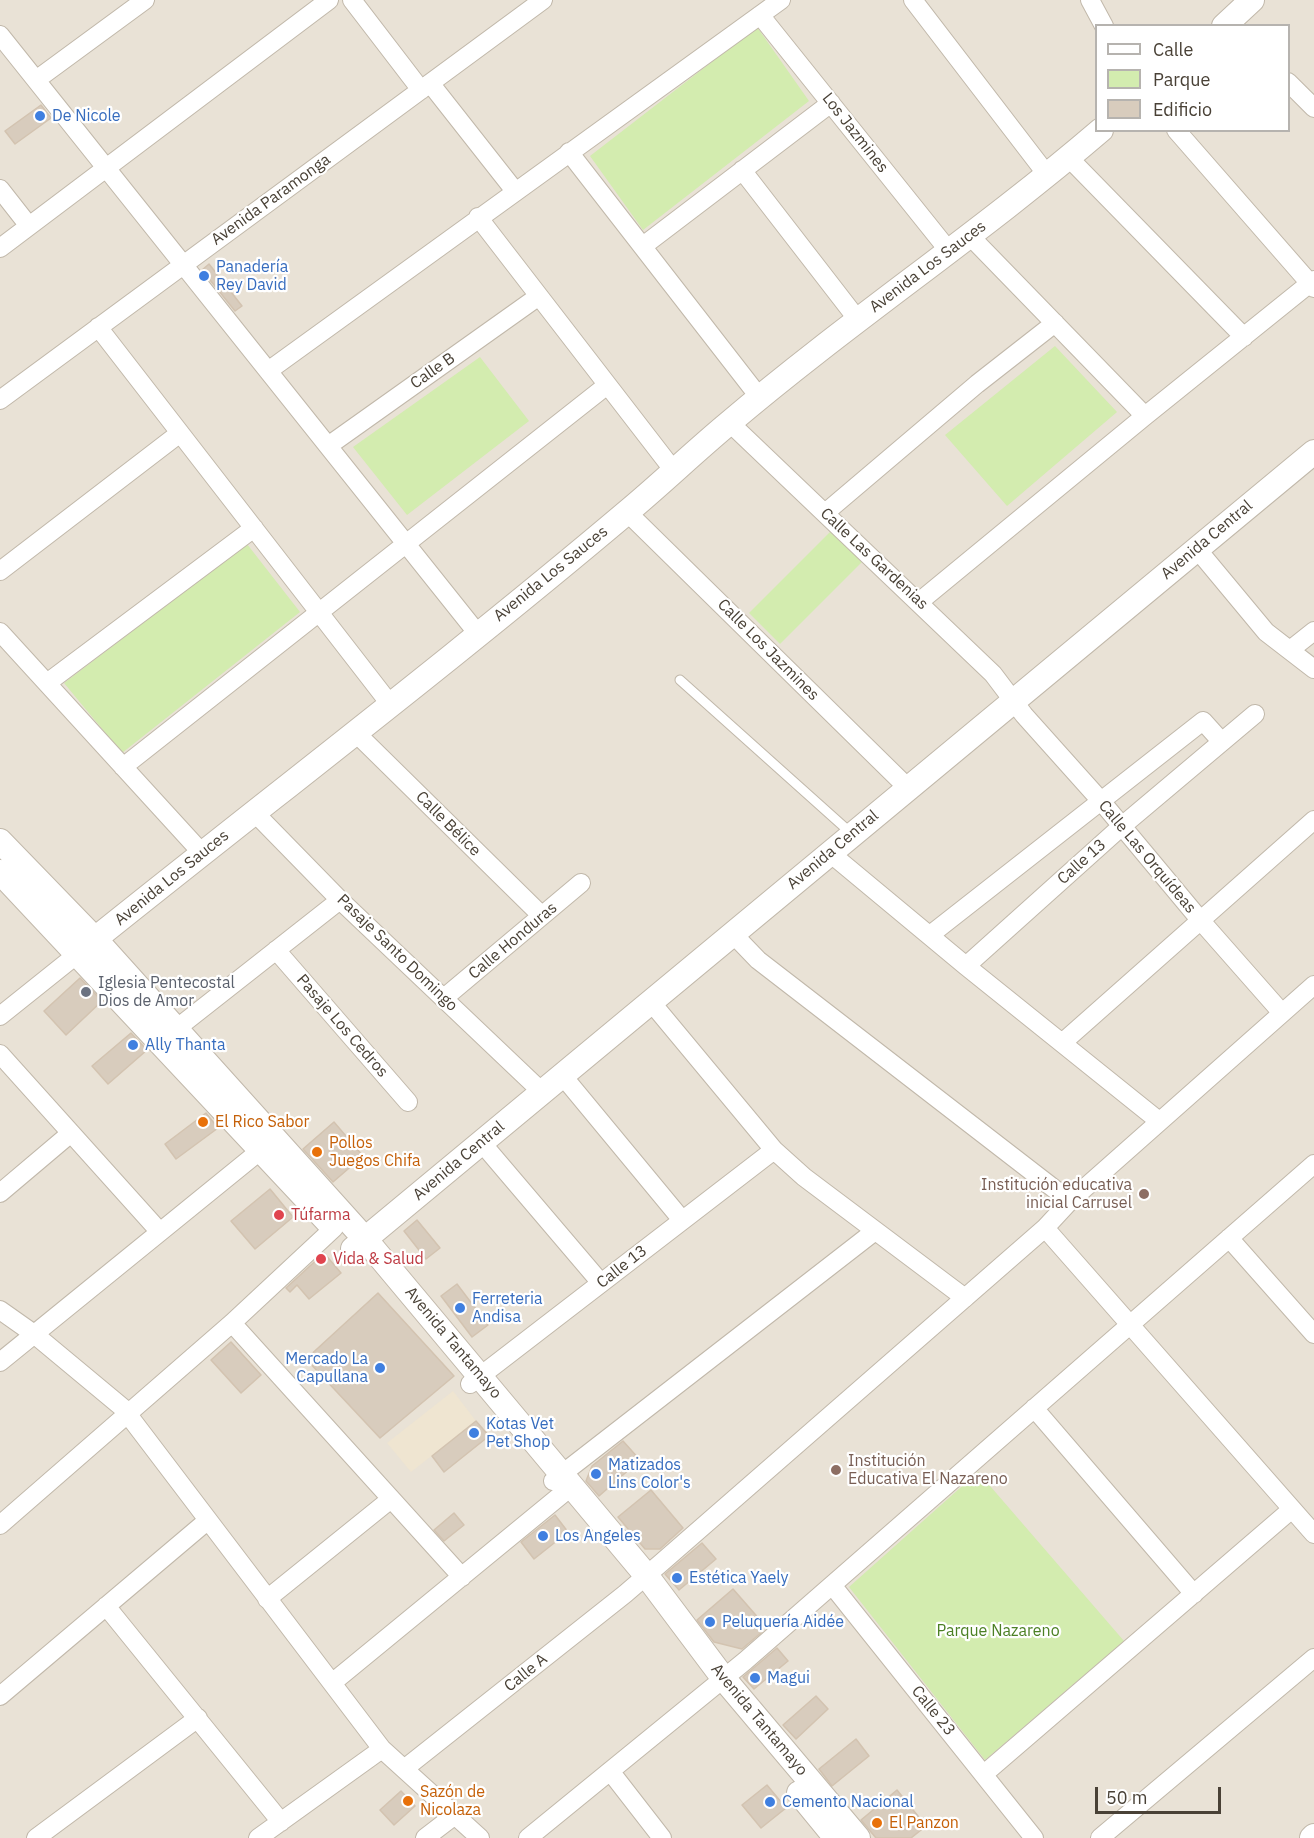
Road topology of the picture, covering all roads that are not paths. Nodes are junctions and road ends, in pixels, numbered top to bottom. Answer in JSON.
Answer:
{"nodes":[{"id":1,"x":145,"y":0,"type":"edge"},
{"id":2,"x":329,"y":0,"type":"edge"},
{"id":3,"x":352,"y":0,"type":"edge"},
{"id":4,"x":543,"y":0,"type":"edge"},
{"id":5,"x":781,"y":0,"type":"edge"},
{"id":6,"x":913,"y":0,"type":"edge"},
{"id":7,"x":1090,"y":0,"type":"edge"},
{"id":8,"x":1252,"y":0,"type":"edge"},
{"id":9,"x":760,"y":15,"type":"junction"},
{"id":10,"x":1103,"y":24,"type":"edge"},
{"id":11,"x":1228,"y":24,"type":"edge"},
{"id":12,"x":0,"y":35,"type":"edge"},
{"id":13,"x":36,"y":80,"type":"junction"},
{"id":14,"x":1290,"y":84,"type":"edge"},
{"id":15,"x":425,"y":86,"type":"junction"},
{"id":16,"x":831,"y":103,"type":"junction"},
{"id":17,"x":1314,"y":108,"type":"edge"},
{"id":18,"x":1099,"y":132,"type":"edge"},
{"id":19,"x":1178,"y":132,"type":"edge"},
{"id":20,"x":569,"y":152,"type":"junction"},
{"id":21,"x":1069,"y":158,"type":"junction"},
{"id":22,"x":106,"y":168,"type":"junction"},
{"id":23,"x":742,"y":170,"type":"junction"},
{"id":24,"x":1048,"y":176,"type":"junction"},
{"id":25,"x":0,"y":189,"type":"edge"},
{"id":26,"x":515,"y":191,"type":"junction"},
{"id":27,"x":478,"y":217,"type":"junction"},
{"id":28,"x":29,"y":226,"type":"junction"},
{"id":29,"x":969,"y":235,"type":"junction"},
{"id":30,"x":642,"y":246,"type":"junction"},
{"id":31,"x":0,"y":248,"type":"edge"},
{"id":32,"x":949,"y":251,"type":"junction"},
{"id":33,"x":183,"y":265,"type":"junction"},
{"id":34,"x":1312,"y":284,"type":"edge"},
{"id":35,"x":538,"y":296,"type":"junction"},
{"id":36,"x":858,"y":320,"type":"junction"},
{"id":37,"x":1055,"y":323,"type":"junction"},
{"id":38,"x":98,"y":327,"type":"junction"},
{"id":39,"x":1244,"y":338,"type":"junction"},
{"id":40,"x":268,"y":371,"type":"junction"},
{"id":41,"x":606,"y":386,"type":"junction"},
{"id":42,"x":760,"y":398,"type":"junction"},
{"id":43,"x":0,"y":400,"type":"edge"},
{"id":44,"x":1145,"y":416,"type":"junction"},
{"id":45,"x":729,"y":422,"type":"junction"},
{"id":46,"x":180,"y":433,"type":"junction"},
{"id":47,"x":328,"y":446,"type":"junction"},
{"id":48,"x":1314,"y":452,"type":"edge"},
{"id":49,"x":674,"y":471,"type":"junction"},
{"id":50,"x":627,"y":512,"type":"junction"},
{"id":51,"x":825,"y":513,"type":"junction"},
{"id":52,"x":254,"y":528,"type":"junction"},
{"id":53,"x":406,"y":544,"type":"junction"},
{"id":54,"x":1197,"y":549,"type":"junction"},
{"id":55,"x":0,"y":571,"type":"edge"},
{"id":56,"x":919,"y":602,"type":"junction"},
{"id":57,"x":319,"y":613,"type":"junction"},
{"id":58,"x":1314,"y":631,"type":"edge"},
{"id":59,"x":0,"y":632,"type":"edge"},
{"id":60,"x":478,"y":634,"type":"junction"},
{"id":61,"x":1290,"y":650,"type":"junction"},
{"id":62,"x":1314,"y":669,"type":"edge"},
{"id":63,"x":680,"y":680,"type":"dead end"},
{"id":64,"x":46,"y":683,"type":"junction"},
{"id":65,"x":1014,"y":700,"type":"junction"},
{"id":66,"x":390,"y":704,"type":"junction"},
{"id":67,"x":1255,"y":714,"type":"dead end"},
{"id":68,"x":355,"y":732,"type":"junction"},
{"id":69,"x":1221,"y":741,"type":"junction"},
{"id":70,"x":123,"y":766,"type":"junction"},
{"id":71,"x":908,"y":788,"type":"junction"},
{"id":72,"x":1101,"y":801,"type":"junction"},
{"id":73,"x":254,"y":812,"type":"junction"},
{"id":74,"x":1314,"y":820,"type":"edge"},
{"id":75,"x":1122,"y":826,"type":"junction"},
{"id":76,"x":852,"y":834,"type":"junction"},
{"id":77,"x":0,"y":841,"type":"edge"},
{"id":78,"x":202,"y":853,"type":"junction"},
{"id":79,"x":830,"y":853,"type":"junction"},
{"id":80,"x":0,"y":872,"type":"edge"},
{"id":81,"x":581,"y":883,"type":"dead end"},
{"id":82,"x":340,"y":900,"type":"junction"},
{"id":83,"x":542,"y":916,"type":"junction"},
{"id":84,"x":1200,"y":921,"type":"junction"},
{"id":85,"x":733,"y":934,"type":"junction"},
{"id":86,"x":930,"y":935,"type":"junction"},
{"id":87,"x":87,"y":946,"type":"junction"},
{"id":88,"x":276,"y":950,"type":"junction"},
{"id":89,"x":966,"y":966,"type":"junction"},
{"id":90,"x":1314,"y":985,"type":"edge"},
{"id":91,"x":444,"y":998,"type":"junction"},
{"id":92,"x":651,"y":1002,"type":"junction"},
{"id":93,"x":1282,"y":1013,"type":"junction"},
{"id":94,"x":0,"y":1016,"type":"edge"},
{"id":95,"x":176,"y":1029,"type":"junction"},
{"id":96,"x":1062,"y":1043,"type":"junction"},
{"id":97,"x":0,"y":1054,"type":"edge"},
{"id":98,"x":562,"y":1075,"type":"junction"},
{"id":99,"x":542,"y":1092,"type":"junction"},
{"id":100,"x":408,"y":1102,"type":"dead end"},
{"id":101,"x":1159,"y":1121,"type":"junction"},
{"id":102,"x":71,"y":1133,"type":"junction"},
{"id":103,"x":481,"y":1142,"type":"junction"},
{"id":104,"x":261,"y":1150,"type":"junction"},
{"id":105,"x":774,"y":1150,"type":"junction"},
{"id":106,"x":1314,"y":1164,"type":"edge"},
{"id":107,"x":0,"y":1193,"type":"edge"},
{"id":108,"x":1070,"y":1201,"type":"junction"},
{"id":109,"x":682,"y":1220,"type":"junction"},
{"id":110,"x":334,"y":1228,"type":"junction"},
{"id":111,"x":1045,"y":1228,"type":"junction"},
{"id":112,"x":875,"y":1231,"type":"junction"},
{"id":113,"x":160,"y":1232,"type":"junction"},
{"id":114,"x":1229,"y":1238,"type":"junction"},
{"id":115,"x":359,"y":1244,"type":"junction"},
{"id":116,"x":601,"y":1283,"type":"junction"},
{"id":117,"x":965,"y":1298,"type":"junction"},
{"id":118,"x":0,"y":1310,"type":"edge"},
{"id":119,"x":232,"y":1323,"type":"junction"},
{"id":120,"x":1131,"y":1324,"type":"junction"},
{"id":121,"x":34,"y":1334,"type":"junction"},
{"id":122,"x":1314,"y":1334,"type":"edge"},
{"id":123,"x":0,"y":1362,"type":"edge"},
{"id":124,"x":475,"y":1380,"type":"junction"},
{"id":125,"x":1034,"y":1408,"type":"junction"},
{"id":126,"x":128,"y":1414,"type":"junction"},
{"id":127,"x":563,"y":1484,"type":"junction"},
{"id":128,"x":391,"y":1499,"type":"junction"},
{"id":129,"x":1292,"y":1509,"type":"junction"},
{"id":130,"x":207,"y":1521,"type":"junction"},
{"id":131,"x":0,"y":1525,"type":"edge"},
{"id":132,"x":1314,"y":1534,"type":"edge"},
{"id":133,"x":462,"y":1576,"type":"junction"},
{"id":134,"x":641,"y":1579,"type":"junction"},
{"id":135,"x":832,"y":1585,"type":"junction"},
{"id":136,"x":1194,"y":1594,"type":"junction"},
{"id":137,"x":267,"y":1599,"type":"junction"},
{"id":138,"x":106,"y":1606,"type":"junction"},
{"id":139,"x":1314,"y":1658,"type":"edge"},
{"id":140,"x":332,"y":1683,"type":"junction"},
{"id":141,"x":718,"y":1683,"type":"junction"},
{"id":142,"x":0,"y":1695,"type":"edge"},
{"id":143,"x":198,"y":1718,"type":"junction"},
{"id":144,"x":382,"y":1749,"type":"junction"},
{"id":145,"x":404,"y":1769,"type":"junction"},
{"id":146,"x":610,"y":1771,"type":"junction"},
{"id":147,"x":984,"y":1774,"type":"junction"},
{"id":148,"x":455,"y":1815,"type":"junction"},
{"id":149,"x":281,"y":1822,"type":"junction"},
{"id":150,"x":36,"y":1838,"type":"edge"},
{"id":151,"x":258,"y":1838,"type":"edge"},
{"id":152,"x":425,"y":1838,"type":"edge"},
{"id":153,"x":480,"y":1838,"type":"edge"},
{"id":154,"x":528,"y":1838,"type":"edge"},
{"id":155,"x":662,"y":1838,"type":"edge"},
{"id":156,"x":836,"y":1838,"type":"edge"},
{"id":157,"x":858,"y":1838,"type":"edge"},
{"id":158,"x":1034,"y":1838,"type":"edge"},
{"id":159,"x":1100,"y":1838,"type":"edge"}],
"edges":[{"from":1,"to":13,"type":"street"},
{"from":2,"to":22,"type":"street"},
{"from":3,"to":15,"type":"street"},
{"from":4,"to":15,"type":"street","name":"Avenida Paramonga"},
{"from":5,"to":9,"type":"street"},
{"from":6,"to":24,"type":"street"},
{"from":7,"to":10,"type":"street"},
{"from":8,"to":11,"type":"street"},
{"from":9,"to":16,"type":"street","name":"Los Jazmines"},
{"from":9,"to":20,"type":"street"},
{"from":12,"to":13,"type":"street"},
{"from":13,"to":22,"type":"street"},
{"from":14,"to":17,"type":"street"},
{"from":15,"to":26,"type":"street"},
{"from":15,"to":33,"type":"street","name":"Avenida Paramonga"},
{"from":16,"to":23,"type":"street"},
{"from":16,"to":32,"type":"street","name":"Los Jazmines"},
{"from":18,"to":21,"type":"street","name":"Avenida Los Sauces"},
{"from":19,"to":34,"type":"street"},
{"from":20,"to":26,"type":"street"},
{"from":20,"to":30,"type":"street"},
{"from":21,"to":24,"type":"street","name":"Avenida Los Sauces"},
{"from":21,"to":39,"type":"street"},
{"from":22,"to":28,"type":"street"},
{"from":22,"to":33,"type":"street"},
{"from":23,"to":30,"type":"street"},
{"from":23,"to":36,"type":"street"},
{"from":24,"to":29,"type":"street","name":"Avenida Los Sauces"},
{"from":25,"to":28,"type":"street"},
{"from":26,"to":27,"type":"street"},
{"from":27,"to":35,"type":"street"},
{"from":27,"to":40,"type":"street"},
{"from":28,"to":31,"type":"street"},
{"from":29,"to":32,"type":"street","name":"Avenida Los Sauces"},
{"from":29,"to":37,"type":"street"},
{"from":30,"to":42,"type":"street"},
{"from":32,"to":36,"type":"street","name":"Avenida Los Sauces"},
{"from":33,"to":38,"type":"street","name":"Avenida Paramonga"},
{"from":33,"to":40,"type":"street"},
{"from":34,"to":39,"type":"street"},
{"from":35,"to":41,"type":"street"},
{"from":35,"to":47,"type":"street","name":"Calle B"},
{"from":36,"to":42,"type":"street","name":"Avenida Los Sauces"},
{"from":37,"to":44,"type":"street"},
{"from":37,"to":51,"type":"street"},
{"from":38,"to":43,"type":"street","name":"Avenida Paramonga"},
{"from":38,"to":46,"type":"street"},
{"from":39,"to":44,"type":"street"},
{"from":40,"to":47,"type":"street"},
{"from":41,"to":49,"type":"street"},
{"from":41,"to":53,"type":"street"},
{"from":42,"to":45,"type":"street","name":"Avenida Los Sauces"},
{"from":44,"to":56,"type":"street"},
{"from":45,"to":49,"type":"street","name":"Avenida Los Sauces"},
{"from":45,"to":51,"type":"street","name":"Calle Las Gardenias"},
{"from":46,"to":52,"type":"street"},
{"from":46,"to":55,"type":"street"},
{"from":47,"to":53,"type":"street"},
{"from":48,"to":54,"type":"street","name":"Avenida Central"},
{"from":49,"to":50,"type":"street","name":"Avenida Los Sauces"},
{"from":50,"to":60,"type":"street","name":"Avenida Los Sauces"},
{"from":50,"to":71,"type":"street","name":"Calle Los Jazmines"},
{"from":51,"to":56,"type":"street","name":"Calle Las Gardenias"},
{"from":52,"to":57,"type":"street"},
{"from":52,"to":64,"type":"street"},
{"from":53,"to":57,"type":"street"},
{"from":53,"to":60,"type":"street"},
{"from":54,"to":61,"type":"street"},
{"from":54,"to":65,"type":"street","name":"Avenida Central"},
{"from":56,"to":65,"type":"street","name":"Calle Las Gardenias"},
{"from":57,"to":66,"type":"street"},
{"from":57,"to":70,"type":"street"},
{"from":58,"to":61,"type":"street"},
{"from":59,"to":64,"type":"street"},
{"from":60,"to":66,"type":"street","name":"Avenida Los Sauces"},
{"from":61,"to":62,"type":"street"},
{"from":63,"to":76,"type":"lane"},
{"from":64,"to":70,"type":"street"},
{"from":65,"to":71,"type":"street","name":"Avenida Central"},
{"from":65,"to":72,"type":"street","name":"Calle Las Orquídeas"},
{"from":66,"to":68,"type":"street","name":"Avenida Los Sauces"},
{"from":67,"to":69,"type":"street","name":"Calle 13"},
{"from":68,"to":73,"type":"street","name":"Avenida Los Sauces"},
{"from":68,"to":83,"type":"street","name":"Calle Bélice"},
{"from":69,"to":72,"type":"street"},
{"from":69,"to":75,"type":"street","name":"Calle 13"},
{"from":70,"to":78,"type":"street"},
{"from":71,"to":76,"type":"street","name":"Avenida Central"},
{"from":72,"to":75,"type":"street","name":"Calle Las Orquídeas"},
{"from":72,"to":86,"type":"street"},
{"from":73,"to":78,"type":"street","name":"Avenida Los Sauces"},
{"from":73,"to":82,"type":"street","name":"Pasaje Santo Domingo"},
{"from":74,"to":84,"type":"street"},
{"from":75,"to":84,"type":"street","name":"Calle Las Orquídeas"},
{"from":75,"to":89,"type":"street","name":"Calle 13"},
{"from":76,"to":79,"type":"street","name":"Avenida Central"},
{"from":77,"to":87,"type":"street","name":"Avenida Tantamayo"},
{"from":78,"to":87,"type":"street","name":"Avenida Los Sauces"},
{"from":79,"to":85,"type":"street","name":"Avenida Central"},
{"from":79,"to":86,"type":"street"},
{"from":80,"to":87,"type":"street","name":"Avenida Tantamayo"},
{"from":81,"to":83,"type":"street","name":"Calle Honduras"},
{"from":82,"to":88,"type":"street"},
{"from":82,"to":91,"type":"street","name":"Pasaje Santo Domingo"},
{"from":83,"to":91,"type":"street","name":"Calle Honduras"},
{"from":84,"to":93,"type":"street","name":"Calle Las Orquídeas"},
{"from":84,"to":96,"type":"street"},
{"from":85,"to":92,"type":"street","name":"Avenida Central"},
{"from":85,"to":108,"type":"street"},
{"from":86,"to":89,"type":"street"},
{"from":87,"to":94,"type":"street","name":"Avenida Los Sauces"},
{"from":87,"to":95,"type":"street","name":"Avenida Tantamayo"},
{"from":87,"to":104,"type":"street","name":"Avenida Tantamayo"},
{"from":88,"to":95,"type":"street"},
{"from":88,"to":100,"type":"street","name":"Pasaje Los Cedros"},
{"from":89,"to":96,"type":"street"},
{"from":90,"to":93,"type":"street","name":"Calle A"},
{"from":91,"to":99,"type":"street","name":"Pasaje Santo Domingo"},
{"from":92,"to":98,"type":"street","name":"Avenida Central"},
{"from":92,"to":105,"type":"street"},
{"from":93,"to":101,"type":"street","name":"Calle A"},
{"from":95,"to":115,"type":"street","name":"Avenida Tantamayo"},
{"from":96,"to":101,"type":"street"},
{"from":97,"to":102,"type":"street"},
{"from":98,"to":99,"type":"street","name":"Avenida Central"},
{"from":98,"to":109,"type":"street"},
{"from":99,"to":103,"type":"street","name":"Avenida Central"},
{"from":101,"to":108,"type":"street","name":"Calle A"},
{"from":102,"to":107,"type":"street"},
{"from":102,"to":113,"type":"street"},
{"from":103,"to":115,"type":"street","name":"Avenida Central"},
{"from":103,"to":116,"type":"street"},
{"from":104,"to":110,"type":"street","name":"Avenida Tantamayo"},
{"from":104,"to":113,"type":"street"},
{"from":105,"to":109,"type":"street","name":"Calle 13"},
{"from":105,"to":112,"type":"street"},
{"from":106,"to":114,"type":"street"},
{"from":108,"to":111,"type":"street","name":"Calle A"},
{"from":109,"to":116,"type":"street","name":"Calle 13"},
{"from":110,"to":115,"type":"street","name":"Avenida Tantamayo"},
{"from":110,"to":119,"type":"street"},
{"from":111,"to":117,"type":"street","name":"Calle A"},
{"from":111,"to":120,"type":"street"},
{"from":112,"to":117,"type":"street"},
{"from":112,"to":127,"type":"street"},
{"from":113,"to":121,"type":"street"},
{"from":114,"to":120,"type":"street"},
{"from":114,"to":122,"type":"street"},
{"from":115,"to":124,"type":"street","name":"Avenida Tantamayo"},
{"from":116,"to":124,"type":"street","name":"Calle 13"},
{"from":117,"to":134,"type":"street","name":"Calle A"},
{"from":118,"to":121,"type":"street"},
{"from":119,"to":126,"type":"street"},
{"from":119,"to":128,"type":"street"},
{"from":120,"to":125,"type":"street"},
{"from":120,"to":129,"type":"street"},
{"from":121,"to":123,"type":"street"},
{"from":121,"to":126,"type":"street"},
{"from":124,"to":127,"type":"street","name":"Avenida Tantamayo"},
{"from":125,"to":135,"type":"street"},
{"from":125,"to":136,"type":"street"},
{"from":126,"to":130,"type":"street"},
{"from":126,"to":131,"type":"street"},
{"from":127,"to":133,"type":"street"},
{"from":127,"to":134,"type":"street","name":"Avenida Tantamayo"},
{"from":128,"to":133,"type":"street"},
{"from":128,"to":137,"type":"street"},
{"from":129,"to":132,"type":"street"},
{"from":129,"to":136,"type":"street"},
{"from":130,"to":137,"type":"street"},
{"from":130,"to":138,"type":"street"},
{"from":133,"to":140,"type":"street"},
{"from":134,"to":141,"type":"street","name":"Avenida Tantamayo"},
{"from":134,"to":145,"type":"street","name":"Calle A"},
{"from":135,"to":141,"type":"street"},
{"from":135,"to":147,"type":"street","name":"Calle 23"},
{"from":136,"to":147,"type":"street"},
{"from":137,"to":140,"type":"street"},
{"from":138,"to":142,"type":"street"},
{"from":138,"to":143,"type":"street"},
{"from":139,"to":159,"type":"street"},
{"from":140,"to":144,"type":"street"},
{"from":141,"to":146,"type":"street"},
{"from":141,"to":156,"type":"street","name":"Avenida Tantamayo"},
{"from":141,"to":157,"type":"street","name":"Avenida Tantamayo"},
{"from":143,"to":149,"type":"street"},
{"from":143,"to":150,"type":"street"},
{"from":144,"to":145,"type":"street"},
{"from":144,"to":149,"type":"street"},
{"from":145,"to":148,"type":"street"},
{"from":146,"to":154,"type":"street"},
{"from":146,"to":155,"type":"street"},
{"from":147,"to":158,"type":"street","name":"Calle 23"},
{"from":148,"to":152,"type":"street"},
{"from":148,"to":153,"type":"street"},
{"from":149,"to":151,"type":"street"}]}
